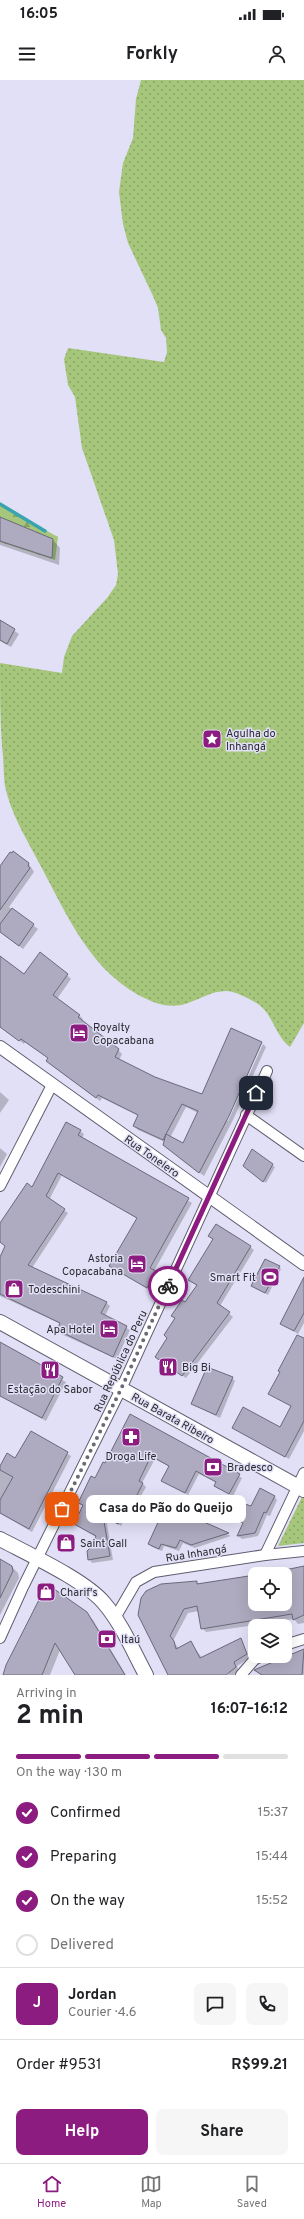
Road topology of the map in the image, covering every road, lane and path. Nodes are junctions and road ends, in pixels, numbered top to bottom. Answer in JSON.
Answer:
{"nodes":[{"id":1,"x":0,"y":1047,"type":"edge"},
{"id":2,"x":267,"y":1071,"type":"dead end"},
{"id":3,"x":52,"y":1085,"type":"junction"},
{"id":4,"x":246,"y":1115,"type":"junction"},
{"id":5,"x":304,"y":1156,"type":"edge"},
{"id":6,"x":0,"y":1186,"type":"edge"},
{"id":7,"x":208,"y":1196,"type":"junction"},
{"id":8,"x":304,"y":1264,"type":"edge"},
{"id":9,"x":0,"y":1322,"type":"edge"},
{"id":10,"x":121,"y":1389,"type":"junction"},
{"id":11,"x":304,"y":1473,"type":"edge"},
{"id":12,"x":301,"y":1488,"type":"edge"},
{"id":13,"x":0,"y":1539,"type":"edge"},
{"id":14,"x":304,"y":1551,"type":"edge"},
{"id":15,"x":265,"y":1555,"type":"junction"},
{"id":16,"x":36,"y":1559,"type":"junction"},
{"id":17,"x":115,"y":1618,"type":"junction"},
{"id":18,"x":0,"y":1638,"type":"edge"},
{"id":19,"x":304,"y":1639,"type":"edge"},
{"id":20,"x":292,"y":1643,"type":"edge"},
{"id":21,"x":251,"y":1663,"type":"edge"},
{"id":22,"x":146,"y":1675,"type":"edge"},
{"id":23,"x":240,"y":1675,"type":"edge"}],
"edges":[{"from":1,"to":3,"type":"street","name":"Rua Tonelero"},
{"from":2,"to":4,"type":"street","name":"Rua República do Peru"},
{"from":3,"to":6,"type":"street"},
{"from":3,"to":7,"type":"street","name":"Rua Tonelero"},
{"from":4,"to":5,"type":"street"},
{"from":4,"to":7,"type":"street","name":"Rua República do Peru"},
{"from":7,"to":8,"type":"street","name":"Rua Tonelero"},
{"from":7,"to":10,"type":"street","name":"Rua República do Peru"},
{"from":9,"to":10,"type":"main road","name":"Rua Barata Ribeiro"},
{"from":10,"to":12,"type":"main road","name":"Rua Barata Ribeiro"},
{"from":10,"to":16,"type":"street","name":"Rua República do Peru"},
{"from":11,"to":12,"type":"street"},
{"from":12,"to":15,"type":"street"},
{"from":13,"to":16,"type":"main road"},
{"from":14,"to":15,"type":"street","name":"Rua Inhangá"},
{"from":15,"to":17,"type":"street","name":"Rua Inhangá"},
{"from":16,"to":17,"type":"main road"},
{"from":16,"to":18,"type":"street","name":"Rua República do Peru"},
{"from":17,"to":22,"type":"main road"},
{"from":19,"to":20,"type":"street"},
{"from":21,"to":23,"type":"street"}]}
